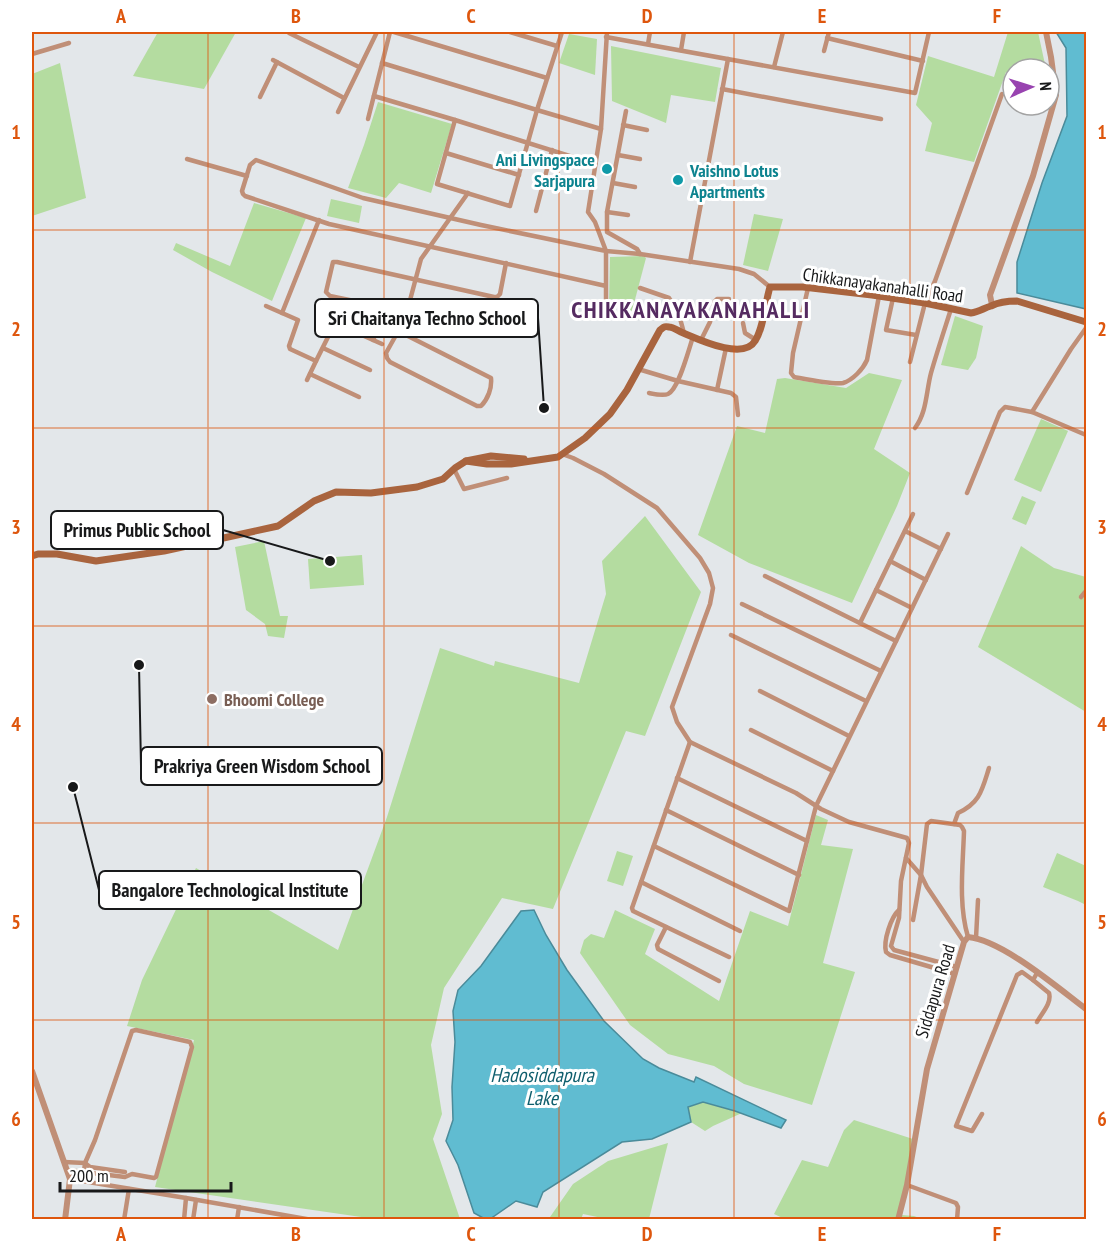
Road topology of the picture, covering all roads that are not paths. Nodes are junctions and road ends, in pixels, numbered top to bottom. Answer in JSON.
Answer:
{"nodes":[{"id":1,"x":290,"y":32,"type":"edge"},
{"id":2,"x":377,"y":32,"type":"edge"},
{"id":3,"x":392,"y":32,"type":"edge"},
{"id":4,"x":510,"y":32,"type":"edge"},
{"id":5,"x":562,"y":32,"type":"edge"},
{"id":6,"x":651,"y":32,"type":"edge"},
{"id":7,"x":684,"y":32,"type":"edge"},
{"id":8,"x":783,"y":32,"type":"edge"},
{"id":9,"x":829,"y":32,"type":"edge"},
{"id":10,"x":929,"y":32,"type":"edge"},
{"id":11,"x":1046,"y":32,"type":"edge"},
{"id":12,"x":607,"y":34,"type":"edge"},
{"id":13,"x":827,"y":39,"type":"junction"},
{"id":14,"x":69,"y":43,"type":"dead end"},
{"id":15,"x":648,"y":44,"type":"junction"},
{"id":16,"x":557,"y":46,"type":"junction"},
{"id":17,"x":681,"y":50,"type":"junction"},
{"id":18,"x":824,"y":51,"type":"dead end"},
{"id":19,"x":32,"y":54,"type":"edge"},
{"id":20,"x":728,"y":59,"type":"junction"},
{"id":21,"x":923,"y":61,"type":"junction"},
{"id":22,"x":382,"y":63,"type":"junction"},
{"id":23,"x":359,"y":67,"type":"junction"},
{"id":24,"x":774,"y":67,"type":"junction"},
{"id":25,"x":547,"y":78,"type":"junction"},
{"id":26,"x":722,"y":89,"type":"junction"},
{"id":27,"x":374,"y":96,"type":"junction"},
{"id":28,"x":260,"y":97,"type":"dead end"},
{"id":29,"x":1001,"y":97,"type":"edge"},
{"id":30,"x":344,"y":98,"type":"junction"},
{"id":31,"x":537,"y":110,"type":"junction"},
{"id":32,"x":626,"y":111,"type":"dead end"},
{"id":33,"x":338,"y":112,"type":"dead end"},
{"id":34,"x":368,"y":119,"type":"dead end"},
{"id":35,"x":881,"y":119,"type":"dead end"},
{"id":36,"x":455,"y":120,"type":"junction"},
{"id":37,"x":623,"y":125,"type":"junction"},
{"id":38,"x":601,"y":129,"type":"junction"},
{"id":39,"x":647,"y":130,"type":"dead end"},
{"id":40,"x":528,"y":142,"type":"junction"},
{"id":41,"x":552,"y":150,"type":"junction"},
{"id":42,"x":446,"y":153,"type":"junction"},
{"id":43,"x":618,"y":155,"type":"junction"},
{"id":44,"x":187,"y":159,"type":"dead end"},
{"id":45,"x":640,"y":159,"type":"dead end"},
{"id":46,"x":595,"y":164,"type":"junction"},
{"id":47,"x":519,"y":175,"type":"junction"},
{"id":48,"x":247,"y":176,"type":"junction"},
{"id":49,"x":613,"y":183,"type":"junction"},
{"id":50,"x":635,"y":187,"type":"dead end"},
{"id":51,"x":468,"y":193,"type":"junction"},
{"id":52,"x":536,"y":211,"type":"dead end"},
{"id":53,"x":607,"y":212,"type":"junction"},
{"id":54,"x":628,"y":215,"type":"dead end"},
{"id":55,"x":450,"y":218,"type":"junction"},
{"id":56,"x":319,"y":220,"type":"junction"},
{"id":57,"x":430,"y":246,"type":"junction"},
{"id":58,"x":606,"y":251,"type":"junction"},
{"id":59,"x":640,"y":254,"type":"junction"},
{"id":60,"x":690,"y":262,"type":"junction"},
{"id":61,"x":506,"y":264,"type":"junction"},
{"id":62,"x":416,"y":279,"type":"junction"},
{"id":63,"x":606,"y":286,"type":"junction"},
{"id":64,"x":770,"y":287,"type":"junction"},
{"id":65,"x":640,"y":288,"type":"dead end"},
{"id":66,"x":808,"y":288,"type":"junction"},
{"id":67,"x":879,"y":296,"type":"junction"},
{"id":68,"x":893,"y":298,"type":"junction"},
{"id":69,"x":729,"y":299,"type":"dead end"},
{"id":70,"x":606,"y":302,"type":"dead end"},
{"id":71,"x":925,"y":303,"type":"junction"},
{"id":72,"x":992,"y":305,"type":"junction"},
{"id":73,"x":266,"y":306,"type":"dead end"},
{"id":74,"x":951,"y":309,"type":"junction"},
{"id":75,"x":407,"y":312,"type":"junction"},
{"id":76,"x":282,"y":313,"type":"junction"},
{"id":77,"x":1086,"y":322,"type":"edge"},
{"id":78,"x":743,"y":323,"type":"dead end"},
{"id":79,"x":380,"y":324,"type":"dead end"},
{"id":80,"x":1086,"y":328,"type":"edge"},
{"id":81,"x":886,"y":330,"type":"junction"},
{"id":82,"x":398,"y":331,"type":"junction"},
{"id":83,"x":685,"y":333,"type":"junction"},
{"id":84,"x":916,"y":335,"type":"junction"},
{"id":85,"x":693,"y":337,"type":"junction"},
{"id":86,"x":884,"y":338,"type":"dead end"},
{"id":87,"x":373,"y":340,"type":"junction"},
{"id":88,"x":701,"y":340,"type":"junction"},
{"id":89,"x":756,"y":340,"type":"junction"},
{"id":90,"x":382,"y":344,"type":"dead end"},
{"id":91,"x":322,"y":348,"type":"junction"},
{"id":92,"x":726,"y":348,"type":"junction"},
{"id":93,"x":316,"y":361,"type":"junction"},
{"id":94,"x":910,"y":362,"type":"dead end"},
{"id":95,"x":638,"y":369,"type":"junction"},
{"id":96,"x":370,"y":370,"type":"dead end"},
{"id":97,"x":310,"y":374,"type":"junction"},
{"id":98,"x":307,"y":380,"type":"dead end"},
{"id":99,"x":678,"y":381,"type":"junction"},
{"id":100,"x":717,"y":390,"type":"junction"},
{"id":101,"x":649,"y":393,"type":"dead end"},
{"id":102,"x":359,"y":397,"type":"dead end"},
{"id":103,"x":1032,"y":412,"type":"junction"},
{"id":104,"x":738,"y":415,"type":"dead end"},
{"id":105,"x":915,"y":428,"type":"dead end"},
{"id":106,"x":1086,"y":435,"type":"edge"},
{"id":107,"x":562,"y":454,"type":"junction"},
{"id":108,"x":454,"y":469,"type":"junction"},
{"id":109,"x":507,"y":478,"type":"dead end"},
{"id":110,"x":967,"y":493,"type":"dead end"},
{"id":111,"x":913,"y":514,"type":"dead end"},
{"id":112,"x":904,"y":531,"type":"junction"},
{"id":113,"x":948,"y":534,"type":"dead end"},
{"id":114,"x":941,"y":549,"type":"junction"},
{"id":115,"x":32,"y":556,"type":"edge"},
{"id":116,"x":890,"y":561,"type":"junction"},
{"id":117,"x":765,"y":576,"type":"dead end"},
{"id":118,"x":926,"y":580,"type":"junction"},
{"id":119,"x":876,"y":590,"type":"junction"},
{"id":120,"x":1086,"y":591,"type":"edge"},
{"id":121,"x":1081,"y":597,"type":"dead end"},
{"id":122,"x":742,"y":604,"type":"dead end"},
{"id":123,"x":912,"y":608,"type":"junction"},
{"id":124,"x":860,"y":623,"type":"junction"},
{"id":125,"x":731,"y":635,"type":"dead end"},
{"id":126,"x":896,"y":641,"type":"junction"},
{"id":127,"x":881,"y":671,"type":"junction"},
{"id":128,"x":760,"y":691,"type":"dead end"},
{"id":129,"x":867,"y":701,"type":"junction"},
{"id":130,"x":751,"y":730,"type":"dead end"},
{"id":131,"x":849,"y":736,"type":"junction"},
{"id":132,"x":690,"y":742,"type":"junction"},
{"id":133,"x":989,"y":768,"type":"dead end"},
{"id":134,"x":833,"y":771,"type":"junction"},
{"id":135,"x":677,"y":778,"type":"junction"},
{"id":136,"x":816,"y":806,"type":"junction"},
{"id":137,"x":666,"y":810,"type":"junction"},
{"id":138,"x":954,"y":824,"type":"junction"},
{"id":139,"x":807,"y":840,"type":"junction"},
{"id":140,"x":654,"y":846,"type":"junction"},
{"id":141,"x":906,"y":858,"type":"junction"},
{"id":142,"x":799,"y":875,"type":"junction"},
{"id":143,"x":921,"y":875,"type":"junction"},
{"id":144,"x":641,"y":882,"type":"junction"},
{"id":145,"x":978,"y":900,"type":"dead end"},
{"id":146,"x":913,"y":920,"type":"dead end"},
{"id":147,"x":666,"y":927,"type":"junction"},
{"id":148,"x":740,"y":931,"type":"dead end"},
{"id":149,"x":969,"y":939,"type":"junction"},
{"id":150,"x":729,"y":957,"type":"dead end"},
{"id":151,"x":956,"y":970,"type":"junction"},
{"id":152,"x":1037,"y":973,"type":"junction"},
{"id":153,"x":1034,"y":980,"type":"junction"},
{"id":154,"x":719,"y":981,"type":"dead end"},
{"id":155,"x":1086,"y":1008,"type":"edge"},
{"id":156,"x":1037,"y":1022,"type":"dead end"},
{"id":157,"x":32,"y":1071,"type":"edge"},
{"id":158,"x":982,"y":1114,"type":"dead end"},
{"id":159,"x":64,"y":1162,"type":"junction"},
{"id":160,"x":85,"y":1163,"type":"junction"},
{"id":161,"x":67,"y":1170,"type":"junction"},
{"id":162,"x":84,"y":1172,"type":"junction"},
{"id":163,"x":125,"y":1172,"type":"dead end"},
{"id":164,"x":70,"y":1179,"type":"junction"},
{"id":165,"x":907,"y":1185,"type":"junction"},
{"id":166,"x":129,"y":1189,"type":"junction"},
{"id":167,"x":186,"y":1198,"type":"junction"},
{"id":168,"x":196,"y":1200,"type":"junction"},
{"id":169,"x":239,"y":1207,"type":"junction"},
{"id":170,"x":260,"y":1211,"type":"junction"},
{"id":171,"x":300,"y":1218,"type":"edge"},
{"id":172,"x":65,"y":1220,"type":"edge"},
{"id":173,"x":124,"y":1220,"type":"edge"},
{"id":174,"x":184,"y":1220,"type":"edge"},
{"id":175,"x":193,"y":1220,"type":"edge"},
{"id":176,"x":237,"y":1220,"type":"edge"},
{"id":177,"x":258,"y":1220,"type":"edge"},
{"id":178,"x":312,"y":1220,"type":"edge"},
{"id":179,"x":898,"y":1220,"type":"edge"},
{"id":180,"x":957,"y":1220,"type":"edge"}],
"edges":[{"from":1,"to":23,"type":"street"},
{"from":2,"to":23,"type":"street"},
{"from":3,"to":22,"type":"street"},
{"from":3,"to":25,"type":"street"},
{"from":4,"to":16,"type":"street"},
{"from":5,"to":16,"type":"street"},
{"from":6,"to":15,"type":"street"},
{"from":7,"to":17,"type":"street"},
{"from":8,"to":24,"type":"street"},
{"from":9,"to":13,"type":"street"},
{"from":10,"to":21,"type":"street"},
{"from":11,"to":72,"type":"street"},
{"from":12,"to":15,"type":"street"},
{"from":12,"to":38,"type":"street"},
{"from":13,"to":18,"type":"street"},
{"from":13,"to":21,"type":"street"},
{"from":14,"to":19,"type":"street"},
{"from":15,"to":17,"type":"street"},
{"from":16,"to":25,"type":"street"},
{"from":17,"to":20,"type":"street"},
{"from":20,"to":24,"type":"street"},
{"from":20,"to":26,"type":"street"},
{"from":21,"to":24,"type":"street"},
{"from":22,"to":27,"type":"street"},
{"from":22,"to":31,"type":"street"},
{"from":23,"to":30,"type":"street"},
{"from":25,"to":31,"type":"street"},
{"from":26,"to":35,"type":"street"},
{"from":26,"to":60,"type":"street"},
{"from":27,"to":34,"type":"street"},
{"from":27,"to":36,"type":"street"},
{"from":28,"to":30,"type":"street"},
{"from":29,"to":71,"type":"street"},
{"from":30,"to":33,"type":"street"},
{"from":31,"to":38,"type":"street"},
{"from":31,"to":40,"type":"street"},
{"from":32,"to":37,"type":"street"},
{"from":36,"to":40,"type":"street"},
{"from":36,"to":42,"type":"street"},
{"from":37,"to":39,"type":"street"},
{"from":37,"to":43,"type":"street"},
{"from":38,"to":46,"type":"street"},
{"from":40,"to":41,"type":"street"},
{"from":40,"to":47,"type":"street"},
{"from":41,"to":46,"type":"street"},
{"from":41,"to":52,"type":"street"},
{"from":42,"to":47,"type":"street"},
{"from":42,"to":51,"type":"street"},
{"from":43,"to":45,"type":"street"},
{"from":43,"to":49,"type":"street"},
{"from":44,"to":48,"type":"street"},
{"from":46,"to":58,"type":"street"},
{"from":47,"to":51,"type":"street"},
{"from":48,"to":55,"type":"street"},
{"from":48,"to":56,"type":"street"},
{"from":49,"to":50,"type":"street"},
{"from":49,"to":53,"type":"street"},
{"from":51,"to":55,"type":"street"},
{"from":53,"to":54,"type":"street"},
{"from":53,"to":59,"type":"street"},
{"from":55,"to":57,"type":"street"},
{"from":55,"to":58,"type":"street"},
{"from":56,"to":57,"type":"street"},
{"from":56,"to":76,"type":"street"},
{"from":57,"to":61,"type":"street"},
{"from":57,"to":62,"type":"street"},
{"from":58,"to":59,"type":"street"},
{"from":58,"to":63,"type":"street"},
{"from":59,"to":60,"type":"street"},
{"from":60,"to":64,"type":"street"},
{"from":61,"to":62,"type":"street"},
{"from":61,"to":63,"type":"street"},
{"from":62,"to":75,"type":"street"},
{"from":62,"to":75,"type":"street"},
{"from":63,"to":70,"type":"street"},
{"from":64,"to":66,"type":"main road","name":"Chikkanayakanahalli Road"},
{"from":64,"to":89,"type":"main road"},
{"from":65,"to":83,"type":"street"},
{"from":66,"to":67,"type":"main road","name":"Chikkanayakanahalli Road"},
{"from":66,"to":67,"type":"street"},
{"from":67,"to":68,"type":"main road","name":"Chikkanayakanahalli Road"},
{"from":68,"to":71,"type":"main road","name":"Chikkanayakanahalli Road"},
{"from":68,"to":81,"type":"street"},
{"from":69,"to":88,"type":"street"},
{"from":71,"to":74,"type":"main road","name":"Chikkanayakanahalli Road"},
{"from":71,"to":84,"type":"street"},
{"from":72,"to":74,"type":"main road","name":"Chikkanayakanahalli Road"},
{"from":72,"to":77,"type":"main road","name":"Chikkanayakanahalli Road"},
{"from":73,"to":76,"type":"street"},
{"from":74,"to":105,"type":"street"},
{"from":75,"to":82,"type":"street"},
{"from":76,"to":93,"type":"street"},
{"from":78,"to":89,"type":"street"},
{"from":79,"to":87,"type":"street"},
{"from":80,"to":103,"type":"street"},
{"from":81,"to":84,"type":"street"},
{"from":81,"to":86,"type":"street"},
{"from":82,"to":82,"type":"street"},
{"from":83,"to":85,"type":"main road"},
{"from":83,"to":95,"type":"main road"},
{"from":84,"to":94,"type":"street"},
{"from":85,"to":88,"type":"main road"},
{"from":85,"to":99,"type":"street"},
{"from":87,"to":90,"type":"street"},
{"from":87,"to":91,"type":"street"},
{"from":88,"to":92,"type":"main road"},
{"from":89,"to":92,"type":"main road"},
{"from":91,"to":93,"type":"street"},
{"from":91,"to":96,"type":"street"},
{"from":92,"to":100,"type":"street"},
{"from":93,"to":97,"type":"street"},
{"from":95,"to":99,"type":"street"},
{"from":95,"to":107,"type":"main road"},
{"from":97,"to":98,"type":"street"},
{"from":97,"to":102,"type":"street"},
{"from":99,"to":100,"type":"street"},
{"from":99,"to":101,"type":"street"},
{"from":100,"to":104,"type":"street"},
{"from":103,"to":106,"type":"street"},
{"from":103,"to":110,"type":"street"},
{"from":107,"to":108,"type":"main road"},
{"from":107,"to":132,"type":"street"},
{"from":108,"to":109,"type":"street"},
{"from":108,"to":115,"type":"main road"},
{"from":111,"to":112,"type":"street"},
{"from":112,"to":114,"type":"street"},
{"from":112,"to":116,"type":"street"},
{"from":113,"to":114,"type":"street"},
{"from":114,"to":118,"type":"street"},
{"from":116,"to":118,"type":"street"},
{"from":116,"to":119,"type":"street"},
{"from":117,"to":124,"type":"street"},
{"from":118,"to":123,"type":"street"},
{"from":119,"to":123,"type":"street"},
{"from":119,"to":124,"type":"street"},
{"from":120,"to":121,"type":"street"},
{"from":122,"to":127,"type":"street"},
{"from":123,"to":126,"type":"street"},
{"from":124,"to":126,"type":"street"},
{"from":125,"to":129,"type":"street"},
{"from":126,"to":127,"type":"street"},
{"from":127,"to":129,"type":"street"},
{"from":128,"to":131,"type":"street"},
{"from":129,"to":131,"type":"street"},
{"from":130,"to":134,"type":"street"},
{"from":131,"to":134,"type":"street"},
{"from":132,"to":135,"type":"street"},
{"from":132,"to":136,"type":"street"},
{"from":133,"to":138,"type":"street"},
{"from":134,"to":136,"type":"street"},
{"from":135,"to":137,"type":"street"},
{"from":135,"to":139,"type":"street"},
{"from":136,"to":139,"type":"street"},
{"from":136,"to":141,"type":"street"},
{"from":137,"to":140,"type":"street"},
{"from":137,"to":142,"type":"street"},
{"from":138,"to":143,"type":"street"},
{"from":138,"to":149,"type":"street"},
{"from":139,"to":142,"type":"street"},
{"from":140,"to":142,"type":"street"},
{"from":140,"to":144,"type":"street"},
{"from":141,"to":143,"type":"street"},
{"from":141,"to":151,"type":"street"},
{"from":143,"to":146,"type":"street"},
{"from":143,"to":149,"type":"street"},
{"from":144,"to":147,"type":"street"},
{"from":144,"to":148,"type":"street"},
{"from":145,"to":149,"type":"street"},
{"from":147,"to":150,"type":"street"},
{"from":147,"to":154,"type":"street"},
{"from":149,"to":151,"type":"street","name":"Siddapura Road"},
{"from":149,"to":152,"type":"street","name":"Siddapura Road"},
{"from":151,"to":165,"type":"street","name":"Siddapura Road"},
{"from":152,"to":153,"type":"street"},
{"from":152,"to":155,"type":"street","name":"Siddapura Road"},
{"from":153,"to":156,"type":"street"},
{"from":153,"to":158,"type":"street"},
{"from":157,"to":159,"type":"street"},
{"from":159,"to":160,"type":"street"},
{"from":159,"to":161,"type":"street"},
{"from":160,"to":162,"type":"street"},
{"from":160,"to":162,"type":"street"},
{"from":160,"to":163,"type":"street"},
{"from":161,"to":162,"type":"street"},
{"from":161,"to":164,"type":"street"},
{"from":164,"to":166,"type":"street"},
{"from":164,"to":172,"type":"street"},
{"from":165,"to":179,"type":"street","name":"Siddapura Road"},
{"from":165,"to":180,"type":"street"},
{"from":166,"to":167,"type":"street"},
{"from":166,"to":173,"type":"street"},
{"from":167,"to":168,"type":"street"},
{"from":167,"to":174,"type":"street"},
{"from":168,"to":169,"type":"street"},
{"from":168,"to":175,"type":"street"},
{"from":169,"to":170,"type":"street"},
{"from":169,"to":176,"type":"street"},
{"from":170,"to":171,"type":"street"},
{"from":170,"to":177,"type":"street"},
{"from":171,"to":178,"type":"street"}]}
